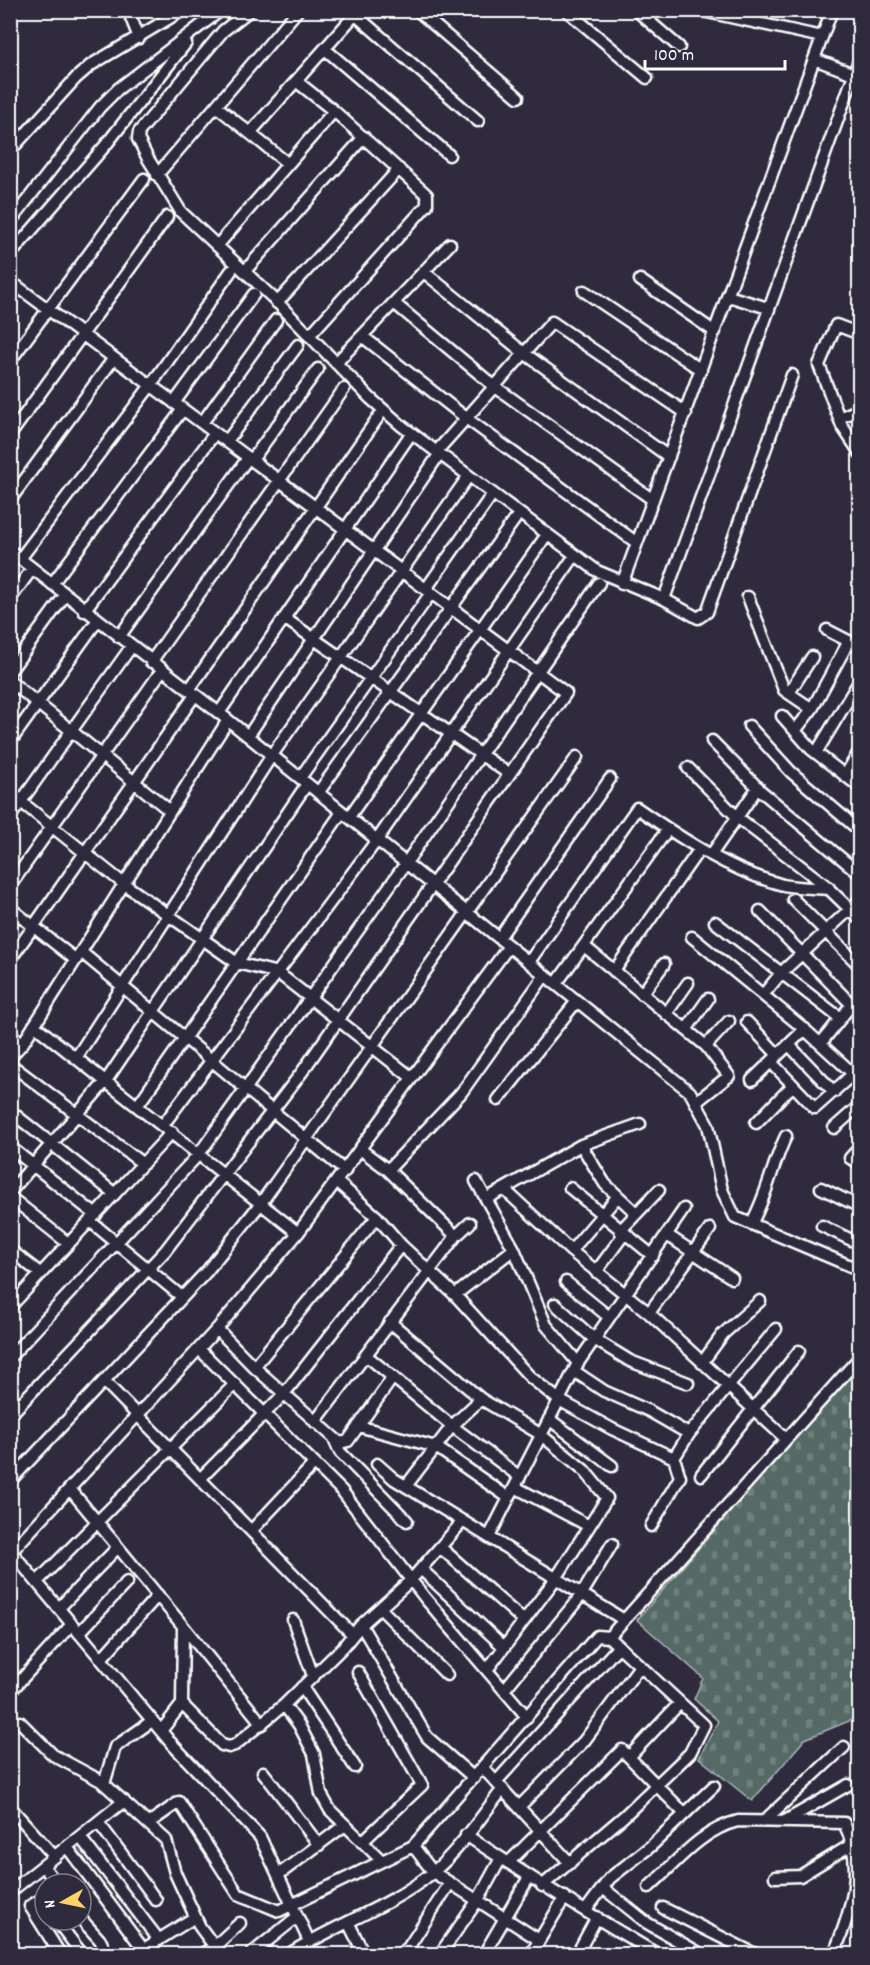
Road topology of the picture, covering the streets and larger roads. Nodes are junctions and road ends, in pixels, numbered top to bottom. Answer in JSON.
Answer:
{"nodes":[{"id":1,"x":128,"y":10,"type":"edge"},
{"id":2,"x":183,"y":10,"type":"edge"},
{"id":3,"x":221,"y":10,"type":"edge"},
{"id":4,"x":250,"y":10,"type":"edge"},
{"id":5,"x":298,"y":10,"type":"edge"},
{"id":6,"x":417,"y":10,"type":"edge"},
{"id":7,"x":566,"y":10,"type":"edge"},
{"id":8,"x":636,"y":10,"type":"edge"},
{"id":9,"x":698,"y":10,"type":"edge"},
{"id":10,"x":832,"y":10,"type":"edge"},
{"id":11,"x":355,"y":12,"type":"edge"},
{"id":12,"x":195,"y":30,"type":"junction"},
{"id":13,"x":822,"y":37,"type":"junction"},
{"id":14,"x":139,"y":38,"type":"junction"},
{"id":15,"x":679,"y":47,"type":"dead end"},
{"id":16,"x":325,"y":49,"type":"junction"},
{"id":17,"x":860,"y":58,"type":"edge"},
{"id":18,"x":814,"y":59,"type":"junction"},
{"id":19,"x":857,"y":75,"type":"edge"},
{"id":20,"x":647,"y":78,"type":"dead end"},
{"id":21,"x":296,"y":81,"type":"junction"},
{"id":22,"x":518,"y":97,"type":"dead end"},
{"id":23,"x":216,"y":106,"type":"junction"},
{"id":24,"x":334,"y":111,"type":"junction"},
{"id":25,"x":478,"y":121,"type":"dead end"},
{"id":26,"x":250,"y":133,"type":"junction"},
{"id":27,"x":364,"y":137,"type":"junction"},
{"id":28,"x":10,"y":151,"type":"edge"},
{"id":29,"x":449,"y":155,"type":"dead end"},
{"id":30,"x":287,"y":163,"type":"junction"},
{"id":31,"x":399,"y":169,"type":"junction"},
{"id":32,"x":157,"y":175,"type":"junction"},
{"id":33,"x":144,"y":179,"type":"dead end"},
{"id":34,"x":167,"y":217,"type":"dead end"},
{"id":35,"x":10,"y":222,"type":"edge"},
{"id":36,"x":450,"y":244,"type":"dead end"},
{"id":37,"x":218,"y":246,"type":"junction"},
{"id":38,"x":10,"y":255,"type":"edge"},
{"id":39,"x":231,"y":271,"type":"dead end"},
{"id":40,"x":245,"y":272,"type":"junction"},
{"id":41,"x":424,"y":272,"type":"junction"},
{"id":42,"x":640,"y":280,"type":"dead end"},
{"id":43,"x":10,"y":281,"type":"edge"},
{"id":44,"x":584,"y":291,"type":"dead end"},
{"id":45,"x":254,"y":294,"type":"dead end"},
{"id":46,"x":728,"y":296,"type":"junction"},
{"id":47,"x":277,"y":303,"type":"junction"},
{"id":48,"x":394,"y":303,"type":"junction"},
{"id":49,"x":768,"y":308,"type":"junction"},
{"id":50,"x":47,"y":309,"type":"junction"},
{"id":51,"x":276,"y":320,"type":"dead end"},
{"id":52,"x":715,"y":332,"type":"junction"},
{"id":53,"x":860,"y":334,"type":"edge"},
{"id":54,"x":82,"y":335,"type":"junction"},
{"id":55,"x":309,"y":336,"type":"junction"},
{"id":56,"x":362,"y":336,"type":"junction"},
{"id":57,"x":298,"y":345,"type":"dead end"},
{"id":58,"x":524,"y":353,"type":"junction"},
{"id":59,"x":114,"y":358,"type":"junction"},
{"id":60,"x":10,"y":361,"type":"edge"},
{"id":61,"x":336,"y":363,"type":"junction"},
{"id":62,"x":318,"y":369,"type":"dead end"},
{"id":63,"x":701,"y":370,"type":"junction"},
{"id":64,"x":792,"y":375,"type":"dead end"},
{"id":65,"x":151,"y":385,"type":"junction"},
{"id":66,"x":494,"y":386,"type":"junction"},
{"id":67,"x":344,"y":389,"type":"dead end"},
{"id":68,"x":178,"y":406,"type":"junction"},
{"id":69,"x":860,"y":409,"type":"edge"},
{"id":70,"x":686,"y":413,"type":"junction"},
{"id":71,"x":379,"y":416,"type":"dead end"},
{"id":72,"x":466,"y":418,"type":"junction"},
{"id":73,"x":838,"y":418,"type":"junction"},
{"id":74,"x":202,"y":423,"type":"junction"},
{"id":75,"x":215,"y":433,"type":"junction"},
{"id":76,"x":10,"y":435,"type":"edge"},
{"id":77,"x":408,"y":438,"type":"dead end"},
{"id":78,"x":227,"y":441,"type":"junction"},
{"id":79,"x":857,"y":446,"type":"edge"},
{"id":80,"x":436,"y":455,"type":"junction"},
{"id":81,"x":669,"y":457,"type":"junction"},
{"id":82,"x":250,"y":459,"type":"junction"},
{"id":83,"x":279,"y":480,"type":"junction"},
{"id":84,"x":465,"y":481,"type":"dead end"},
{"id":85,"x":489,"y":499,"type":"dead end"},
{"id":86,"x":10,"y":500,"type":"edge"},
{"id":87,"x":653,"y":500,"type":"junction"},
{"id":88,"x":316,"y":507,"type":"junction"},
{"id":89,"x":515,"y":519,"type":"dead end"},
{"id":90,"x":345,"y":529,"type":"junction"},
{"id":91,"x":543,"y":540,"type":"dead end"},
{"id":92,"x":637,"y":543,"type":"junction"},
{"id":93,"x":374,"y":550,"type":"junction"},
{"id":94,"x":10,"y":551,"type":"edge"},
{"id":95,"x":20,"y":559,"type":"junction"},
{"id":96,"x":571,"y":561,"type":"dead end"},
{"id":97,"x":32,"y":569,"type":"junction"},
{"id":98,"x":401,"y":571,"type":"junction"},
{"id":99,"x":599,"y":583,"type":"dead end"},
{"id":100,"x":52,"y":584,"type":"junction"},
{"id":101,"x":622,"y":584,"type":"junction"},
{"id":102,"x":428,"y":591,"type":"junction"},
{"id":103,"x":65,"y":595,"type":"junction"},
{"id":104,"x":748,"y":597,"type":"dead end"},
{"id":105,"x":10,"y":599,"type":"edge"},
{"id":106,"x":664,"y":599,"type":"junction"},
{"id":107,"x":451,"y":608,"type":"junction"},
{"id":108,"x":84,"y":611,"type":"junction"},
{"id":109,"x":284,"y":618,"type":"junction"},
{"id":110,"x":97,"y":621,"type":"junction"},
{"id":111,"x":480,"y":630,"type":"junction"},
{"id":112,"x":827,"y":630,"type":"dead end"},
{"id":113,"x":119,"y":638,"type":"junction"},
{"id":114,"x":314,"y":639,"type":"junction"},
{"id":115,"x":849,"y":641,"type":"junction"},
{"id":116,"x":131,"y":647,"type":"junction"},
{"id":117,"x":860,"y":647,"type":"edge"},
{"id":118,"x":509,"y":651,"type":"junction"},
{"id":119,"x":341,"y":657,"type":"junction"},
{"id":120,"x":812,"y":657,"type":"dead end"},
{"id":121,"x":151,"y":662,"type":"junction"},
{"id":122,"x":162,"y":670,"type":"junction"},
{"id":123,"x":10,"y":671,"type":"edge"},
{"id":124,"x":538,"y":672,"type":"junction"},
{"id":125,"x":370,"y":678,"type":"junction"},
{"id":126,"x":860,"y":680,"type":"edge"},
{"id":127,"x":10,"y":681,"type":"edge"},
{"id":128,"x":391,"y":692,"type":"junction"},
{"id":129,"x":192,"y":693,"type":"junction"},
{"id":130,"x":789,"y":693,"type":"junction"},
{"id":131,"x":36,"y":704,"type":"junction"},
{"id":132,"x":812,"y":709,"type":"junction"},
{"id":133,"x":422,"y":714,"type":"junction"},
{"id":134,"x":782,"y":716,"type":"dead end"},
{"id":135,"x":223,"y":717,"type":"junction"},
{"id":136,"x":749,"y":726,"type":"dead end"},
{"id":137,"x":795,"y":730,"type":"junction"},
{"id":138,"x":72,"y":731,"type":"junction"},
{"id":139,"x":451,"y":734,"type":"junction"},
{"id":140,"x":248,"y":736,"type":"junction"},
{"id":141,"x":712,"y":741,"type":"dead end"},
{"id":142,"x":10,"y":742,"type":"edge"},
{"id":143,"x":860,"y":750,"type":"edge"},
{"id":144,"x":816,"y":753,"type":"junction"},
{"id":145,"x":272,"y":755,"type":"junction"},
{"id":146,"x":481,"y":755,"type":"junction"},
{"id":147,"x":102,"y":756,"type":"junction"},
{"id":148,"x":577,"y":757,"type":"dead end"},
{"id":149,"x":688,"y":768,"type":"dead end"},
{"id":150,"x":509,"y":774,"type":"junction"},
{"id":151,"x":845,"y":776,"type":"junction"},
{"id":152,"x":610,"y":779,"type":"dead end"},
{"id":153,"x":303,"y":781,"type":"junction"},
{"id":154,"x":134,"y":782,"type":"junction"},
{"id":155,"x":758,"y":787,"type":"junction"},
{"id":156,"x":860,"y":787,"type":"edge"},
{"id":157,"x":10,"y":793,"type":"edge"},
{"id":158,"x":318,"y":793,"type":"junction"},
{"id":159,"x":22,"y":801,"type":"junction"},
{"id":160,"x":170,"y":811,"type":"junction"},
{"id":161,"x":345,"y":815,"type":"junction"},
{"id":162,"x":10,"y":817,"type":"edge"},
{"id":163,"x":737,"y":817,"type":"junction"},
{"id":164,"x":52,"y":826,"type":"junction"},
{"id":165,"x":668,"y":829,"type":"junction"},
{"id":166,"x":860,"y":831,"type":"edge"},
{"id":167,"x":377,"y":840,"type":"junction"},
{"id":168,"x":699,"y":850,"type":"junction"},
{"id":169,"x":85,"y":853,"type":"junction"},
{"id":170,"x":711,"y":855,"type":"junction"},
{"id":171,"x":406,"y":863,"type":"junction"},
{"id":172,"x":860,"y":874,"type":"edge"},
{"id":173,"x":124,"y":884,"type":"junction"},
{"id":174,"x":432,"y":884,"type":"junction"},
{"id":175,"x":10,"y":886,"type":"edge"},
{"id":176,"x":829,"y":889,"type":"junction"},
{"id":177,"x":793,"y":899,"type":"dead end"},
{"id":178,"x":860,"y":900,"type":"edge"},
{"id":179,"x":10,"y":908,"type":"edge"},
{"id":180,"x":850,"y":909,"type":"junction"},
{"id":181,"x":760,"y":911,"type":"dead end"},
{"id":182,"x":467,"y":913,"type":"junction"},
{"id":183,"x":168,"y":915,"type":"junction"},
{"id":184,"x":860,"y":919,"type":"edge"},
{"id":185,"x":715,"y":922,"type":"dead end"},
{"id":186,"x":34,"y":927,"type":"junction"},
{"id":187,"x":826,"y":932,"type":"junction"},
{"id":188,"x":692,"y":937,"type":"dead end"},
{"id":189,"x":499,"y":938,"type":"junction"},
{"id":190,"x":202,"y":939,"type":"junction"},
{"id":191,"x":508,"y":946,"type":"junction"},
{"id":192,"x":584,"y":946,"type":"junction"},
{"id":193,"x":803,"y":955,"type":"junction"},
{"id":194,"x":78,"y":956,"type":"junction"},
{"id":195,"x":10,"y":960,"type":"edge"},
{"id":196,"x":529,"y":962,"type":"junction"},
{"id":197,"x":237,"y":963,"type":"junction"},
{"id":198,"x":664,"y":964,"type":"dead end"},
{"id":199,"x":860,"y":966,"type":"edge"},
{"id":200,"x":614,"y":971,"type":"junction"},
{"id":201,"x":782,"y":972,"type":"junction"},
{"id":202,"x":278,"y":973,"type":"junction"},
{"id":203,"x":545,"y":975,"type":"junction"},
{"id":204,"x":688,"y":983,"type":"dead end"},
{"id":205,"x":556,"y":984,"type":"junction"},
{"id":206,"x":122,"y":986,"type":"junction"},
{"id":207,"x":642,"y":994,"type":"junction"},
{"id":208,"x":763,"y":995,"type":"junction"},
{"id":209,"x":310,"y":998,"type":"junction"},
{"id":210,"x":708,"y":999,"type":"dead end"},
{"id":211,"x":577,"y":1001,"type":"junction"},
{"id":212,"x":852,"y":1004,"type":"junction"},
{"id":213,"x":152,"y":1012,"type":"junction"},
{"id":214,"x":860,"y":1013,"type":"edge"},
{"id":215,"x":666,"y":1014,"type":"junction"},
{"id":216,"x":840,"y":1018,"type":"junction"},
{"id":217,"x":339,"y":1020,"type":"junction"},
{"id":218,"x":729,"y":1021,"type":"dead end"},
{"id":219,"x":747,"y":1022,"type":"dead end"},
{"id":220,"x":34,"y":1025,"type":"junction"},
{"id":221,"x":805,"y":1029,"type":"junction"},
{"id":222,"x":686,"y":1030,"type":"junction"},
{"id":223,"x":10,"y":1035,"type":"edge"},
{"id":224,"x":184,"y":1039,"type":"junction"},
{"id":225,"x":23,"y":1043,"type":"junction"},
{"id":226,"x":821,"y":1043,"type":"junction"},
{"id":227,"x":789,"y":1045,"type":"junction"},
{"id":228,"x":373,"y":1046,"type":"junction"},
{"id":229,"x":706,"y":1046,"type":"junction"},
{"id":230,"x":10,"y":1057,"type":"edge"},
{"id":231,"x":76,"y":1058,"type":"junction"},
{"id":232,"x":775,"y":1058,"type":"junction"},
{"id":233,"x":211,"y":1062,"type":"junction"},
{"id":234,"x":10,"y":1064,"type":"edge"},
{"id":235,"x":411,"y":1077,"type":"junction"},
{"id":236,"x":856,"y":1077,"type":"edge"},
{"id":237,"x":752,"y":1080,"type":"dead end"},
{"id":238,"x":106,"y":1081,"type":"junction"},
{"id":239,"x":793,"y":1085,"type":"junction"},
{"id":240,"x":245,"y":1090,"type":"junction"},
{"id":241,"x":834,"y":1092,"type":"junction"},
{"id":242,"x":498,"y":1100,"type":"dead end"},
{"id":243,"x":696,"y":1102,"type":"junction"},
{"id":244,"x":860,"y":1105,"type":"edge"},
{"id":245,"x":138,"y":1106,"type":"junction"},
{"id":246,"x":10,"y":1111,"type":"edge"},
{"id":247,"x":272,"y":1112,"type":"junction"},
{"id":248,"x":77,"y":1114,"type":"junction"},
{"id":249,"x":756,"y":1123,"type":"dead end"},
{"id":250,"x":640,"y":1124,"type":"dead end"},
{"id":251,"x":163,"y":1125,"type":"junction"},
{"id":252,"x":834,"y":1128,"type":"dead end"},
{"id":253,"x":172,"y":1132,"type":"junction"},
{"id":254,"x":786,"y":1136,"type":"dead end"},
{"id":255,"x":306,"y":1140,"type":"junction"},
{"id":256,"x":52,"y":1144,"type":"junction"},
{"id":257,"x":581,"y":1145,"type":"junction"},
{"id":258,"x":10,"y":1147,"type":"edge"},
{"id":259,"x":860,"y":1148,"type":"edge"},
{"id":260,"x":360,"y":1149,"type":"junction"},
{"id":261,"x":199,"y":1154,"type":"junction"},
{"id":262,"x":860,"y":1163,"type":"edge"},
{"id":263,"x":143,"y":1164,"type":"junction"},
{"id":264,"x":33,"y":1165,"type":"junction"},
{"id":265,"x":388,"y":1170,"type":"junction"},
{"id":266,"x":345,"y":1171,"type":"junction"},
{"id":267,"x":224,"y":1174,"type":"junction"},
{"id":268,"x":476,"y":1181,"type":"dead end"},
{"id":269,"x":338,"y":1182,"type":"junction"},
{"id":270,"x":570,"y":1188,"type":"dead end"},
{"id":271,"x":821,"y":1188,"type":"dead end"},
{"id":272,"x":505,"y":1190,"type":"junction"},
{"id":273,"x":659,"y":1190,"type":"dead end"},
{"id":274,"x":10,"y":1192,"type":"edge"},
{"id":275,"x":115,"y":1194,"type":"junction"},
{"id":276,"x":618,"y":1196,"type":"junction"},
{"id":277,"x":10,"y":1197,"type":"edge"},
{"id":278,"x":486,"y":1199,"type":"junction"},
{"id":279,"x":261,"y":1203,"type":"junction"},
{"id":280,"x":860,"y":1207,"type":"edge"},
{"id":281,"x":684,"y":1209,"type":"dead end"},
{"id":282,"x":636,"y":1213,"type":"junction"},
{"id":283,"x":603,"y":1214,"type":"junction"},
{"id":284,"x":377,"y":1217,"type":"junction"},
{"id":285,"x":93,"y":1218,"type":"junction"},
{"id":286,"x":470,"y":1223,"type":"dead end"},
{"id":287,"x":751,"y":1224,"type":"junction"},
{"id":288,"x":822,"y":1226,"type":"dead end"},
{"id":289,"x":710,"y":1229,"type":"dead end"},
{"id":290,"x":298,"y":1233,"type":"junction"},
{"id":291,"x":622,"y":1233,"type":"junction"},
{"id":292,"x":667,"y":1235,"type":"junction"},
{"id":293,"x":456,"y":1236,"type":"junction"},
{"id":294,"x":117,"y":1243,"type":"junction"},
{"id":295,"x":69,"y":1244,"type":"junction"},
{"id":296,"x":860,"y":1244,"type":"edge"},
{"id":297,"x":401,"y":1245,"type":"junction"},
{"id":298,"x":514,"y":1249,"type":"junction"},
{"id":299,"x":10,"y":1250,"type":"edge"},
{"id":300,"x":571,"y":1251,"type":"junction"},
{"id":301,"x":693,"y":1252,"type":"junction"},
{"id":302,"x":653,"y":1256,"type":"junction"},
{"id":303,"x":148,"y":1269,"type":"junction"},
{"id":304,"x":860,"y":1270,"type":"edge"},
{"id":305,"x":430,"y":1271,"type":"junction"},
{"id":306,"x":596,"y":1272,"type":"junction"},
{"id":307,"x":41,"y":1274,"type":"junction"},
{"id":308,"x":732,"y":1278,"type":"dead end"},
{"id":309,"x":566,"y":1282,"type":"dead end"},
{"id":310,"x":455,"y":1295,"type":"junction"},
{"id":311,"x":625,"y":1295,"type":"junction"},
{"id":312,"x":182,"y":1297,"type":"junction"},
{"id":313,"x":759,"y":1301,"type":"dead end"},
{"id":314,"x":555,"y":1304,"type":"dead end"},
{"id":315,"x":11,"y":1306,"type":"edge"},
{"id":316,"x":649,"y":1313,"type":"junction"},
{"id":317,"x":609,"y":1317,"type":"junction"},
{"id":318,"x":390,"y":1322,"type":"junction"},
{"id":319,"x":217,"y":1329,"type":"junction"},
{"id":320,"x":776,"y":1329,"type":"dead end"},
{"id":321,"x":594,"y":1339,"type":"junction"},
{"id":322,"x":199,"y":1349,"type":"junction"},
{"id":323,"x":799,"y":1351,"type":"dead end"},
{"id":324,"x":367,"y":1356,"type":"junction"},
{"id":325,"x":10,"y":1357,"type":"edge"},
{"id":326,"x":860,"y":1357,"type":"edge"},
{"id":327,"x":702,"y":1362,"type":"junction"},
{"id":328,"x":254,"y":1367,"type":"junction"},
{"id":329,"x":576,"y":1367,"type":"junction"},
{"id":330,"x":393,"y":1377,"type":"junction"},
{"id":331,"x":104,"y":1381,"type":"junction"},
{"id":332,"x":688,"y":1383,"type":"dead end"},
{"id":333,"x":235,"y":1384,"type":"junction"},
{"id":334,"x":728,"y":1388,"type":"junction"},
{"id":335,"x":284,"y":1394,"type":"junction"},
{"id":336,"x":481,"y":1399,"type":"junction"},
{"id":337,"x":560,"y":1400,"type":"junction"},
{"id":338,"x":752,"y":1407,"type":"junction"},
{"id":339,"x":10,"y":1415,"type":"edge"},
{"id":340,"x":138,"y":1415,"type":"junction"},
{"id":341,"x":264,"y":1415,"type":"junction"},
{"id":342,"x":549,"y":1419,"type":"junction"},
{"id":343,"x":315,"y":1422,"type":"junction"},
{"id":344,"x":358,"y":1426,"type":"junction"},
{"id":345,"x":452,"y":1426,"type":"junction"},
{"id":346,"x":540,"y":1434,"type":"junction"},
{"id":347,"x":689,"y":1434,"type":"junction"},
{"id":348,"x":333,"y":1437,"type":"junction"},
{"id":349,"x":786,"y":1439,"type":"junction"},
{"id":350,"x":436,"y":1448,"type":"junction"},
{"id":351,"x":171,"y":1449,"type":"junction"},
{"id":352,"x":674,"y":1458,"type":"junction"},
{"id":353,"x":314,"y":1464,"type":"junction"},
{"id":354,"x":377,"y":1464,"type":"dead end"},
{"id":355,"x":612,"y":1466,"type":"dead end"},
{"id":356,"x":701,"y":1475,"type":"dead end"},
{"id":357,"x":200,"y":1479,"type":"junction"},
{"id":358,"x":10,"y":1481,"type":"edge"},
{"id":359,"x":517,"y":1482,"type":"junction"},
{"id":360,"x":406,"y":1486,"type":"junction"},
{"id":361,"x":70,"y":1489,"type":"junction"},
{"id":362,"x":509,"y":1498,"type":"junction"},
{"id":363,"x":407,"y":1521,"type":"dead end"},
{"id":364,"x":463,"y":1521,"type":"junction"},
{"id":365,"x":98,"y":1523,"type":"junction"},
{"id":366,"x":651,"y":1526,"type":"dead end"},
{"id":367,"x":589,"y":1527,"type":"junction"},
{"id":368,"x":251,"y":1531,"type":"junction"},
{"id":369,"x":489,"y":1537,"type":"junction"},
{"id":370,"x":612,"y":1544,"type":"dead end"},
{"id":371,"x":118,"y":1546,"type":"junction"},
{"id":372,"x":440,"y":1547,"type":"junction"},
{"id":373,"x":11,"y":1552,"type":"edge"},
{"id":374,"x":421,"y":1569,"type":"junction"},
{"id":375,"x":557,"y":1577,"type":"junction"},
{"id":376,"x":411,"y":1580,"type":"junction"},
{"id":377,"x":37,"y":1582,"type":"junction"},
{"id":378,"x":127,"y":1582,"type":"dead end"},
{"id":379,"x":581,"y":1592,"type":"junction"},
{"id":380,"x":159,"y":1595,"type":"junction"},
{"id":381,"x":58,"y":1608,"type":"junction"},
{"id":382,"x":380,"y":1608,"type":"junction"},
{"id":383,"x":292,"y":1620,"type":"dead end"},
{"id":384,"x":624,"y":1620,"type":"junction"},
{"id":385,"x":524,"y":1621,"type":"junction"},
{"id":386,"x":361,"y":1625,"type":"junction"},
{"id":387,"x":183,"y":1626,"type":"junction"},
{"id":388,"x":76,"y":1628,"type":"junction"},
{"id":389,"x":353,"y":1635,"type":"junction"},
{"id":390,"x":609,"y":1637,"type":"junction"},
{"id":391,"x":619,"y":1646,"type":"junction"},
{"id":392,"x":504,"y":1647,"type":"junction"},
{"id":393,"x":101,"y":1659,"type":"junction"},
{"id":394,"x":640,"y":1666,"type":"junction"},
{"id":395,"x":487,"y":1670,"type":"junction"},
{"id":396,"x":358,"y":1672,"type":"dead end"},
{"id":397,"x":447,"y":1675,"type":"dead end"},
{"id":398,"x":313,"y":1676,"type":"junction"},
{"id":399,"x":302,"y":1687,"type":"junction"},
{"id":400,"x":504,"y":1690,"type":"junction"},
{"id":401,"x":10,"y":1692,"type":"edge"},
{"id":402,"x":680,"y":1703,"type":"junction"},
{"id":403,"x":182,"y":1704,"type":"junction"},
{"id":404,"x":284,"y":1705,"type":"junction"},
{"id":405,"x":527,"y":1717,"type":"junction"},
{"id":406,"x":152,"y":1721,"type":"junction"},
{"id":407,"x":20,"y":1722,"type":"dead end"},
{"id":408,"x":262,"y":1724,"type":"junction"},
{"id":409,"x":161,"y":1731,"type":"junction"},
{"id":410,"x":844,"y":1747,"type":"dead end"},
{"id":411,"x":629,"y":1757,"type":"junction"},
{"id":412,"x":355,"y":1767,"type":"dead end"},
{"id":413,"x":483,"y":1768,"type":"junction"},
{"id":414,"x":263,"y":1772,"type":"dead end"},
{"id":415,"x":474,"y":1778,"type":"junction"},
{"id":416,"x":104,"y":1784,"type":"junction"},
{"id":417,"x":658,"y":1784,"type":"junction"},
{"id":418,"x":500,"y":1785,"type":"junction"},
{"id":419,"x":848,"y":1785,"type":"dead end"},
{"id":420,"x":714,"y":1786,"type":"dead end"},
{"id":421,"x":124,"y":1801,"type":"junction"},
{"id":422,"x":520,"y":1806,"type":"junction"},
{"id":423,"x":10,"y":1807,"type":"edge"},
{"id":424,"x":685,"y":1814,"type":"junction"},
{"id":425,"x":764,"y":1821,"type":"junction"},
{"id":426,"x":784,"y":1821,"type":"junction"},
{"id":427,"x":98,"y":1822,"type":"junction"},
{"id":428,"x":149,"y":1823,"type":"junction"},
{"id":429,"x":345,"y":1825,"type":"junction"},
{"id":430,"x":543,"y":1831,"type":"junction"},
{"id":431,"x":466,"y":1835,"type":"junction"},
{"id":432,"x":80,"y":1837,"type":"junction"},
{"id":433,"x":362,"y":1842,"type":"junction"},
{"id":434,"x":854,"y":1843,"type":"junction"},
{"id":435,"x":319,"y":1845,"type":"junction"},
{"id":436,"x":413,"y":1846,"type":"junction"},
{"id":437,"x":67,"y":1847,"type":"junction"},
{"id":438,"x":55,"y":1857,"type":"junction"},
{"id":439,"x":382,"y":1861,"type":"junction"},
{"id":440,"x":505,"y":1861,"type":"junction"},
{"id":441,"x":570,"y":1863,"type":"junction"},
{"id":442,"x":44,"y":1867,"type":"junction"},
{"id":443,"x":48,"y":1872,"type":"edge"},
{"id":444,"x":433,"y":1872,"type":"junction"},
{"id":445,"x":278,"y":1875,"type":"junction"},
{"id":446,"x":529,"y":1877,"type":"junction"},
{"id":447,"x":775,"y":1877,"type":"dead end"},
{"id":448,"x":450,"y":1883,"type":"junction"},
{"id":449,"x":542,"y":1886,"type":"junction"},
{"id":450,"x":649,"y":1887,"type":"dead end"},
{"id":451,"x":603,"y":1888,"type":"junction"},
{"id":452,"x":10,"y":1892,"type":"edge"},
{"id":453,"x":565,"y":1897,"type":"junction"},
{"id":454,"x":156,"y":1900,"type":"dead end"},
{"id":455,"x":478,"y":1900,"type":"junction"},
{"id":456,"x":291,"y":1904,"type":"junction"},
{"id":457,"x":663,"y":1908,"type":"dead end"},
{"id":458,"x":586,"y":1910,"type":"junction"},
{"id":459,"x":195,"y":1917,"type":"junction"},
{"id":460,"x":297,"y":1917,"type":"junction"},
{"id":461,"x":597,"y":1917,"type":"junction"},
{"id":462,"x":506,"y":1919,"type":"junction"},
{"id":463,"x":348,"y":1922,"type":"junction"},
{"id":464,"x":240,"y":1923,"type":"dead end"},
{"id":465,"x":46,"y":1932,"type":"edge"},
{"id":466,"x":65,"y":1932,"type":"edge"},
{"id":467,"x":93,"y":1932,"type":"edge"},
{"id":468,"x":159,"y":1940,"type":"junction"},
{"id":469,"x":539,"y":1940,"type":"junction"},
{"id":470,"x":309,"y":1941,"type":"junction"},
{"id":471,"x":217,"y":1951,"type":"edge"},
{"id":472,"x":140,"y":1952,"type":"edge"},
{"id":473,"x":296,"y":1953,"type":"edge"},
{"id":474,"x":60,"y":1954,"type":"edge"},
{"id":475,"x":82,"y":1954,"type":"edge"},
{"id":476,"x":107,"y":1954,"type":"edge"},
{"id":477,"x":202,"y":1954,"type":"edge"},
{"id":478,"x":251,"y":1954,"type":"edge"},
{"id":479,"x":364,"y":1954,"type":"edge"},
{"id":480,"x":400,"y":1954,"type":"edge"},
{"id":481,"x":440,"y":1954,"type":"edge"},
{"id":482,"x":484,"y":1954,"type":"edge"},
{"id":483,"x":531,"y":1954,"type":"edge"},
{"id":484,"x":577,"y":1954,"type":"edge"},
{"id":485,"x":657,"y":1954,"type":"edge"},
{"id":486,"x":701,"y":1954,"type":"edge"},
{"id":487,"x":755,"y":1954,"type":"edge"},
{"id":488,"x":834,"y":1954,"type":"edge"}],
"edges":[{"from":1,"to":14,"type":"street"},
{"from":2,"to":14,"type":"street"},
{"from":3,"to":12,"type":"street"},
{"from":4,"to":32,"type":"street"},
{"from":5,"to":23,"type":"street"},
{"from":6,"to":22,"type":"street"},
{"from":7,"to":20,"type":"street"},
{"from":8,"to":15,"type":"street"},
{"from":9,"to":13,"type":"street"},
{"from":10,"to":13,"type":"street"},
{"from":11,"to":16,"type":"street"},
{"from":11,"to":25,"type":"street"},
{"from":12,"to":35,"type":"street"},
{"from":12,"to":38,"type":"street"},
{"from":13,"to":18,"type":"street"},
{"from":14,"to":28,"type":"street"},
{"from":16,"to":21,"type":"street"},
{"from":16,"to":29,"type":"street"},
{"from":17,"to":19,"type":"street"},
{"from":18,"to":19,"type":"street"},
{"from":18,"to":46,"type":"street"},
{"from":19,"to":49,"type":"street"},
{"from":21,"to":24,"type":"street"},
{"from":21,"to":26,"type":"street"},
{"from":23,"to":26,"type":"street"},
{"from":23,"to":32,"type":"street"},
{"from":24,"to":27,"type":"street"},
{"from":24,"to":30,"type":"street"},
{"from":26,"to":30,"type":"street"},
{"from":27,"to":31,"type":"street"},
{"from":27,"to":40,"type":"street"},
{"from":30,"to":37,"type":"street"},
{"from":31,"to":47,"type":"street"},
{"from":31,"to":55,"type":"street"},
{"from":32,"to":37,"type":"street"},
{"from":33,"to":50,"type":"street"},
{"from":34,"to":54,"type":"street"},
{"from":36,"to":41,"type":"street"},
{"from":37,"to":40,"type":"street"},
{"from":39,"to":65,"type":"street"},
{"from":40,"to":47,"type":"street"},
{"from":41,"to":48,"type":"street"},
{"from":41,"to":58,"type":"street"},
{"from":42,"to":52,"type":"street"},
{"from":43,"to":50,"type":"street"},
{"from":44,"to":63,"type":"street"},
{"from":45,"to":68,"type":"street"},
{"from":46,"to":49,"type":"street"},
{"from":46,"to":52,"type":"street"},
{"from":47,"to":55,"type":"street"},
{"from":48,"to":56,"type":"street"},
{"from":48,"to":66,"type":"street"},
{"from":49,"to":106,"type":"street"},
{"from":50,"to":54,"type":"street"},
{"from":50,"to":60,"type":"street"},
{"from":51,"to":74,"type":"street"},
{"from":52,"to":63,"type":"street"},
{"from":53,"to":73,"type":"street"},
{"from":54,"to":59,"type":"street"},
{"from":54,"to":76,"type":"street"},
{"from":55,"to":61,"type":"street"},
{"from":56,"to":61,"type":"street"},
{"from":56,"to":72,"type":"street"},
{"from":57,"to":78,"type":"street"},
{"from":58,"to":66,"type":"street"},
{"from":58,"to":70,"type":"street"},
{"from":58,"to":81,"type":"street"},
{"from":59,"to":65,"type":"street"},
{"from":59,"to":86,"type":"street"},
{"from":61,"to":80,"type":"street"},
{"from":62,"to":82,"type":"street"},
{"from":63,"to":70,"type":"street"},
{"from":64,"to":106,"type":"street"},
{"from":65,"to":68,"type":"street"},
{"from":65,"to":95,"type":"street"},
{"from":66,"to":72,"type":"street"},
{"from":66,"to":87,"type":"street"},
{"from":67,"to":83,"type":"street"},
{"from":68,"to":74,"type":"street"},
{"from":68,"to":100,"type":"street"},
{"from":69,"to":73,"type":"street"},
{"from":70,"to":81,"type":"street"},
{"from":71,"to":88,"type":"street"},
{"from":72,"to":80,"type":"street"},
{"from":72,"to":92,"type":"street"},
{"from":73,"to":79,"type":"street"},
{"from":74,"to":75,"type":"street"},
{"from":75,"to":78,"type":"street"},
{"from":75,"to":108,"type":"street"},
{"from":77,"to":90,"type":"street"},
{"from":78,"to":82,"type":"street"},
{"from":80,"to":93,"type":"street"},
{"from":80,"to":101,"type":"street"},
{"from":81,"to":87,"type":"street"},
{"from":82,"to":83,"type":"street"},
{"from":82,"to":113,"type":"street"},
{"from":83,"to":88,"type":"street"},
{"from":83,"to":121,"type":"street"},
{"from":84,"to":98,"type":"street"},
{"from":85,"to":102,"type":"street"},
{"from":87,"to":92,"type":"street"},
{"from":88,"to":90,"type":"street"},
{"from":88,"to":129,"type":"street"},
{"from":89,"to":107,"type":"street"},
{"from":90,"to":93,"type":"street"},
{"from":90,"to":109,"type":"street"},
{"from":91,"to":111,"type":"street"},
{"from":92,"to":101,"type":"street"},
{"from":93,"to":98,"type":"street"},
{"from":93,"to":114,"type":"street"},
{"from":94,"to":95,"type":"street"},
{"from":95,"to":97,"type":"street"},
{"from":96,"to":118,"type":"street"},
{"from":97,"to":100,"type":"street"},
{"from":97,"to":105,"type":"street"},
{"from":98,"to":102,"type":"street"},
{"from":98,"to":119,"type":"street"},
{"from":99,"to":124,"type":"street"},
{"from":100,"to":103,"type":"street"},
{"from":101,"to":106,"type":"street"},
{"from":102,"to":107,"type":"street"},
{"from":102,"to":125,"type":"street"},
{"from":103,"to":108,"type":"street"},
{"from":103,"to":123,"type":"street"},
{"from":104,"to":130,"type":"street"},
{"from":107,"to":111,"type":"street"},
{"from":107,"to":128,"type":"street"},
{"from":108,"to":110,"type":"street"},
{"from":109,"to":114,"type":"street"},
{"from":109,"to":135,"type":"street"},
{"from":110,"to":113,"type":"street"},
{"from":110,"to":131,"type":"street"},
{"from":111,"to":118,"type":"street"},
{"from":111,"to":133,"type":"street"},
{"from":112,"to":115,"type":"street"},
{"from":113,"to":116,"type":"street"},
{"from":114,"to":119,"type":"street"},
{"from":114,"to":140,"type":"street"},
{"from":115,"to":117,"type":"street"},
{"from":115,"to":132,"type":"street"},
{"from":116,"to":121,"type":"street"},
{"from":116,"to":138,"type":"street"},
{"from":118,"to":124,"type":"street"},
{"from":118,"to":139,"type":"street"},
{"from":119,"to":125,"type":"street"},
{"from":119,"to":145,"type":"street"},
{"from":120,"to":130,"type":"street"},
{"from":121,"to":122,"type":"street"},
{"from":122,"to":129,"type":"street"},
{"from":122,"to":147,"type":"street"},
{"from":124,"to":146,"type":"street"},
{"from":124,"to":150,"type":"street"},
{"from":125,"to":128,"type":"street"},
{"from":125,"to":153,"type":"street"},
{"from":126,"to":144,"type":"street"},
{"from":127,"to":131,"type":"street"},
{"from":128,"to":133,"type":"street"},
{"from":128,"to":158,"type":"street"},
{"from":129,"to":135,"type":"street"},
{"from":129,"to":154,"type":"street"},
{"from":130,"to":132,"type":"street"},
{"from":131,"to":138,"type":"street"},
{"from":131,"to":142,"type":"street"},
{"from":132,"to":137,"type":"street"},
{"from":133,"to":139,"type":"street"},
{"from":133,"to":161,"type":"street"},
{"from":134,"to":137,"type":"street"},
{"from":135,"to":140,"type":"street"},
{"from":135,"to":160,"type":"street"},
{"from":136,"to":166,"type":"street"},
{"from":137,"to":144,"type":"street"},
{"from":138,"to":147,"type":"street"},
{"from":138,"to":159,"type":"street"},
{"from":139,"to":146,"type":"street"},
{"from":139,"to":167,"type":"street"},
{"from":140,"to":145,"type":"street"},
{"from":141,"to":155,"type":"street"},
{"from":143,"to":151,"type":"street"},
{"from":144,"to":151,"type":"street"},
{"from":145,"to":153,"type":"street"},
{"from":145,"to":183,"type":"street"},
{"from":146,"to":150,"type":"street"},
{"from":146,"to":171,"type":"street"},
{"from":147,"to":154,"type":"street"},
{"from":147,"to":164,"type":"street"},
{"from":148,"to":182,"type":"street"},
{"from":149,"to":163,"type":"street"},
{"from":150,"to":174,"type":"street"},
{"from":151,"to":156,"type":"street"},
{"from":152,"to":189,"type":"street"},
{"from":153,"to":158,"type":"street"},
{"from":153,"to":190,"type":"street"},
{"from":154,"to":160,"type":"street"},
{"from":154,"to":169,"type":"street"},
{"from":155,"to":163,"type":"street"},
{"from":155,"to":172,"type":"street"},
{"from":157,"to":159,"type":"street"},
{"from":158,"to":161,"type":"street"},
{"from":159,"to":162,"type":"street"},
{"from":159,"to":164,"type":"street"},
{"from":160,"to":173,"type":"street"},
{"from":161,"to":167,"type":"street"},
{"from":161,"to":197,"type":"street"},
{"from":163,"to":170,"type":"street"},
{"from":163,"to":176,"type":"street"},
{"from":164,"to":169,"type":"street"},
{"from":164,"to":175,"type":"street"},
{"from":165,"to":168,"type":"street"},
{"from":165,"to":192,"type":"street"},
{"from":165,"to":196,"type":"street"},
{"from":167,"to":171,"type":"street"},
{"from":167,"to":202,"type":"street"},
{"from":168,"to":170,"type":"street"},
{"from":168,"to":200,"type":"street"},
{"from":169,"to":173,"type":"street"},
{"from":169,"to":186,"type":"street"},
{"from":170,"to":176,"type":"street"},
{"from":171,"to":174,"type":"street"},
{"from":171,"to":209,"type":"street"},
{"from":173,"to":183,"type":"street"},
{"from":173,"to":194,"type":"street"},
{"from":174,"to":182,"type":"street"},
{"from":174,"to":217,"type":"street"},
{"from":176,"to":180,"type":"street"},
{"from":177,"to":187,"type":"street"},
{"from":178,"to":180,"type":"street"},
{"from":179,"to":186,"type":"street"},
{"from":180,"to":184,"type":"street"},
{"from":180,"to":187,"type":"street"},
{"from":181,"to":193,"type":"street"},
{"from":182,"to":189,"type":"street"},
{"from":182,"to":228,"type":"street"},
{"from":183,"to":190,"type":"street"},
{"from":183,"to":206,"type":"street"},
{"from":185,"to":201,"type":"street"},
{"from":186,"to":194,"type":"street"},
{"from":186,"to":195,"type":"street"},
{"from":187,"to":193,"type":"street"},
{"from":187,"to":199,"type":"street"},
{"from":188,"to":208,"type":"street"},
{"from":189,"to":191,"type":"street"},
{"from":190,"to":197,"type":"street"},
{"from":190,"to":213,"type":"street"},
{"from":191,"to":196,"type":"street"},
{"from":191,"to":235,"type":"street"},
{"from":192,"to":200,"type":"street"},
{"from":192,"to":205,"type":"street"},
{"from":193,"to":201,"type":"street"},
{"from":193,"to":212,"type":"street"},
{"from":194,"to":206,"type":"street"},
{"from":194,"to":220,"type":"street"},
{"from":196,"to":203,"type":"street"},
{"from":197,"to":202,"type":"street"},
{"from":197,"to":224,"type":"street"},
{"from":198,"to":207,"type":"street"},
{"from":200,"to":207,"type":"street"},
{"from":201,"to":208,"type":"street"},
{"from":201,"to":216,"type":"street"},
{"from":202,"to":209,"type":"street"},
{"from":202,"to":233,"type":"street"},
{"from":203,"to":205,"type":"street"},
{"from":203,"to":265,"type":"street"},
{"from":204,"to":215,"type":"street"},
{"from":205,"to":211,"type":"street"},
{"from":206,"to":213,"type":"street"},
{"from":206,"to":231,"type":"street"},
{"from":207,"to":215,"type":"street"},
{"from":208,"to":221,"type":"street"},
{"from":209,"to":217,"type":"street"},
{"from":209,"to":240,"type":"street"},
{"from":210,"to":222,"type":"street"},
{"from":211,"to":242,"type":"street"},
{"from":211,"to":243,"type":"street"},
{"from":212,"to":214,"type":"street"},
{"from":212,"to":216,"type":"street"},
{"from":213,"to":224,"type":"street"},
{"from":213,"to":238,"type":"street"},
{"from":215,"to":222,"type":"street"},
{"from":216,"to":226,"type":"street"},
{"from":217,"to":228,"type":"street"},
{"from":217,"to":247,"type":"street"},
{"from":218,"to":229,"type":"street"},
{"from":219,"to":232,"type":"street"},
{"from":220,"to":225,"type":"street"},
{"from":220,"to":231,"type":"street"},
{"from":221,"to":226,"type":"street"},
{"from":221,"to":227,"type":"street"},
{"from":222,"to":229,"type":"street"},
{"from":223,"to":225,"type":"street"},
{"from":224,"to":233,"type":"street"},
{"from":224,"to":245,"type":"street"},
{"from":225,"to":230,"type":"street"},
{"from":226,"to":236,"type":"street"},
{"from":227,"to":232,"type":"street"},
{"from":227,"to":241,"type":"street"},
{"from":228,"to":235,"type":"street"},
{"from":228,"to":255,"type":"street"},
{"from":229,"to":243,"type":"street"},
{"from":231,"to":238,"type":"street"},
{"from":232,"to":237,"type":"street"},
{"from":232,"to":239,"type":"street"},
{"from":233,"to":240,"type":"street"},
{"from":233,"to":251,"type":"street"},
{"from":234,"to":248,"type":"street"},
{"from":235,"to":260,"type":"street"},
{"from":236,"to":241,"type":"street"},
{"from":238,"to":245,"type":"street"},
{"from":238,"to":248,"type":"street"},
{"from":239,"to":241,"type":"street"},
{"from":239,"to":249,"type":"street"},
{"from":240,"to":247,"type":"street"},
{"from":240,"to":261,"type":"street"},
{"from":243,"to":287,"type":"street"},
{"from":244,"to":252,"type":"street"},
{"from":245,"to":251,"type":"street"},
{"from":246,"to":256,"type":"street"},
{"from":247,"to":255,"type":"street"},
{"from":247,"to":267,"type":"street"},
{"from":248,"to":256,"type":"street"},
{"from":248,"to":263,"type":"street"},
{"from":250,"to":257,"type":"street"},
{"from":251,"to":253,"type":"street"},
{"from":253,"to":261,"type":"street"},
{"from":253,"to":263,"type":"street"},
{"from":254,"to":287,"type":"street"},
{"from":255,"to":266,"type":"street"},
{"from":255,"to":279,"type":"street"},
{"from":256,"to":264,"type":"street"},
{"from":256,"to":275,"type":"street"},
{"from":257,"to":272,"type":"street"},
{"from":257,"to":276,"type":"street"},
{"from":258,"to":264,"type":"street"},
{"from":259,"to":262,"type":"street"},
{"from":260,"to":265,"type":"street"},
{"from":260,"to":266,"type":"street"},
{"from":261,"to":267,"type":"street"},
{"from":261,"to":294,"type":"street"},
{"from":263,"to":275,"type":"street"},
{"from":264,"to":274,"type":"street"},
{"from":264,"to":285,"type":"street"},
{"from":265,"to":293,"type":"street"},
{"from":266,"to":269,"type":"street"},
{"from":267,"to":279,"type":"street"},
{"from":267,"to":303,"type":"street"},
{"from":268,"to":278,"type":"street"},
{"from":269,"to":284,"type":"street"},
{"from":269,"to":290,"type":"street"},
{"from":270,"to":283,"type":"street"},
{"from":271,"to":280,"type":"street"},
{"from":272,"to":278,"type":"street"},
{"from":272,"to":300,"type":"street"},
{"from":273,"to":282,"type":"street"},
{"from":275,"to":285,"type":"street"},
{"from":276,"to":282,"type":"street"},
{"from":276,"to":283,"type":"street"},
{"from":277,"to":295,"type":"street"},
{"from":278,"to":298,"type":"street"},
{"from":279,"to":290,"type":"street"},
{"from":279,"to":312,"type":"street"},
{"from":281,"to":292,"type":"street"},
{"from":282,"to":291,"type":"street"},
{"from":283,"to":291,"type":"street"},
{"from":283,"to":300,"type":"street"},
{"from":284,"to":297,"type":"street"},
{"from":284,"to":328,"type":"street"},
{"from":285,"to":294,"type":"street"},
{"from":285,"to":295,"type":"street"},
{"from":286,"to":293,"type":"street"},
{"from":287,"to":304,"type":"street"},
{"from":288,"to":296,"type":"street"},
{"from":289,"to":301,"type":"street"},
{"from":290,"to":319,"type":"street"},
{"from":291,"to":302,"type":"street"},
{"from":291,"to":306,"type":"street"},
{"from":292,"to":301,"type":"street"},
{"from":292,"to":302,"type":"street"},
{"from":293,"to":305,"type":"street"},
{"from":294,"to":303,"type":"street"},
{"from":294,"to":325,"type":"street"},
{"from":295,"to":307,"type":"street"},
{"from":297,"to":305,"type":"street"},
{"from":297,"to":335,"type":"street"},
{"from":298,"to":310,"type":"street"},
{"from":298,"to":329,"type":"street"},
{"from":299,"to":307,"type":"street"},
{"from":300,"to":306,"type":"street"},
{"from":301,"to":308,"type":"street"},
{"from":301,"to":316,"type":"street"},
{"from":302,"to":311,"type":"street"},
{"from":303,"to":312,"type":"street"},
{"from":303,"to":339,"type":"street"},
{"from":305,"to":310,"type":"street"},
{"from":305,"to":318,"type":"street"},
{"from":306,"to":311,"type":"street"},
{"from":307,"to":315,"type":"street"},
{"from":309,"to":317,"type":"street"},
{"from":310,"to":337,"type":"street"},
{"from":311,"to":316,"type":"street"},
{"from":311,"to":317,"type":"street"},
{"from":312,"to":331,"type":"street"},
{"from":313,"to":327,"type":"street"},
{"from":314,"to":321,"type":"street"},
{"from":316,"to":327,"type":"street"},
{"from":317,"to":321,"type":"street"},
{"from":318,"to":324,"type":"street"},
{"from":318,"to":336,"type":"street"},
{"from":319,"to":322,"type":"street"},
{"from":319,"to":328,"type":"street"},
{"from":320,"to":334,"type":"street"},
{"from":321,"to":329,"type":"street"},
{"from":321,"to":332,"type":"street"},
{"from":322,"to":333,"type":"street"},
{"from":322,"to":340,"type":"street"},
{"from":323,"to":338,"type":"street"},
{"from":324,"to":330,"type":"street"},
{"from":324,"to":343,"type":"street"},
{"from":326,"to":349,"type":"street"},
{"from":327,"to":334,"type":"street"},
{"from":328,"to":335,"type":"street"},
{"from":329,"to":337,"type":"street"},
{"from":329,"to":347,"type":"street"},
{"from":330,"to":344,"type":"street"},
{"from":330,"to":345,"type":"street"},
{"from":331,"to":340,"type":"street"},
{"from":331,"to":358,"type":"street"},
{"from":333,"to":341,"type":"street"},
{"from":333,"to":351,"type":"street"},
{"from":334,"to":338,"type":"street"},
{"from":334,"to":347,"type":"street"},
{"from":335,"to":341,"type":"street"},
{"from":335,"to":343,"type":"street"},
{"from":336,"to":345,"type":"street"},
{"from":336,"to":346,"type":"street"},
{"from":337,"to":342,"type":"street"},
{"from":337,"to":352,"type":"street"},
{"from":338,"to":349,"type":"street"},
{"from":338,"to":356,"type":"street"},
{"from":340,"to":351,"type":"street"},
{"from":340,"to":361,"type":"street"},
{"from":341,"to":353,"type":"street"},
{"from":341,"to":357,"type":"street"},
{"from":342,"to":346,"type":"street"},
{"from":342,"to":355,"type":"street"},
{"from":343,"to":348,"type":"street"},
{"from":344,"to":348,"type":"street"},
{"from":344,"to":350,"type":"street"},
{"from":345,"to":350,"type":"street"},
{"from":345,"to":359,"type":"street"},
{"from":346,"to":359,"type":"street"},
{"from":346,"to":367,"type":"street"},
{"from":347,"to":352,"type":"street"},
{"from":348,"to":363,"type":"street"},
{"from":349,"to":384,"type":"street"},
{"from":350,"to":360,"type":"street"},
{"from":350,"to":362,"type":"street"},
{"from":351,"to":357,"type":"street"},
{"from":351,"to":365,"type":"street"},
{"from":352,"to":366,"type":"street"},
{"from":353,"to":368,"type":"street"},
{"from":353,"to":376,"type":"street"},
{"from":354,"to":360,"type":"street"},
{"from":357,"to":368,"type":"street"},
{"from":359,"to":362,"type":"street"},
{"from":359,"to":367,"type":"street"},
{"from":360,"to":364,"type":"street"},
{"from":361,"to":365,"type":"street"},
{"from":361,"to":373,"type":"street"},
{"from":362,"to":369,"type":"street"},
{"from":364,"to":369,"type":"street"},
{"from":364,"to":372,"type":"street"},
{"from":365,"to":371,"type":"street"},
{"from":365,"to":377,"type":"street"},
{"from":367,"to":375,"type":"street"},
{"from":368,"to":389,"type":"street"},
{"from":369,"to":375,"type":"street"},
{"from":370,"to":379,"type":"street"},
{"from":371,"to":380,"type":"street"},
{"from":371,"to":381,"type":"street"},
{"from":372,"to":374,"type":"street"},
{"from":372,"to":385,"type":"street"},
{"from":373,"to":377,"type":"street"},
{"from":374,"to":376,"type":"street"},
{"from":374,"to":392,"type":"street"},
{"from":375,"to":379,"type":"street"},
{"from":375,"to":385,"type":"street"},
{"from":376,"to":382,"type":"street"},
{"from":376,"to":395,"type":"street"},
{"from":377,"to":381,"type":"street"},
{"from":378,"to":388,"type":"street"},
{"from":379,"to":384,"type":"street"},
{"from":379,"to":400,"type":"street"},
{"from":380,"to":387,"type":"street"},
{"from":380,"to":393,"type":"street"},
{"from":381,"to":388,"type":"street"},
{"from":382,"to":386,"type":"street"},
{"from":382,"to":397,"type":"street"},
{"from":383,"to":398,"type":"street"},
{"from":384,"to":390,"type":"street"},
{"from":385,"to":392,"type":"street"},
{"from":386,"to":389,"type":"street"},
{"from":386,"to":415,"type":"street"},
{"from":387,"to":403,"type":"street"},
{"from":387,"to":408,"type":"street"},
{"from":388,"to":393,"type":"street"},
{"from":388,"to":401,"type":"street"},
{"from":389,"to":398,"type":"street"},
{"from":390,"to":391,"type":"street"},
{"from":390,"to":405,"type":"street"},
{"from":391,"to":394,"type":"street"},
{"from":391,"to":418,"type":"street"},
{"from":392,"to":395,"type":"street"},
{"from":393,"to":406,"type":"street"},
{"from":394,"to":402,"type":"street"},
{"from":394,"to":422,"type":"street"},
{"from":395,"to":400,"type":"street"},
{"from":396,"to":433,"type":"street"},
{"from":398,"to":399,"type":"street"},
{"from":399,"to":404,"type":"street"},
{"from":399,"to":412,"type":"street"},
{"from":400,"to":405,"type":"street"},
{"from":402,"to":411,"type":"street"},
{"from":402,"to":417,"type":"street"},
{"from":403,"to":408,"type":"street"},
{"from":403,"to":409,"type":"street"},
{"from":404,"to":408,"type":"street"},
{"from":404,"to":429,"type":"street"},
{"from":405,"to":413,"type":"street"},
{"from":406,"to":409,"type":"street"},
{"from":406,"to":416,"type":"street"},
{"from":407,"to":416,"type":"street"},
{"from":409,"to":445,"type":"street"},
{"from":410,"to":425,"type":"street"},
{"from":411,"to":417,"type":"street"},
{"from":411,"to":430,"type":"street"},
{"from":413,"to":415,"type":"street"},
{"from":413,"to":418,"type":"street"},
{"from":414,"to":435,"type":"street"},
{"from":415,"to":436,"type":"street"},
{"from":416,"to":421,"type":"street"},
{"from":417,"to":424,"type":"street"},
{"from":417,"to":441,"type":"street"},
{"from":418,"to":422,"type":"street"},
{"from":418,"to":431,"type":"street"},
{"from":419,"to":426,"type":"street"},
{"from":420,"to":424,"type":"street"},
{"from":421,"to":427,"type":"street"},
{"from":421,"to":428,"type":"street"},
{"from":422,"to":430,"type":"street"},
{"from":423,"to":438,"type":"street"},
{"from":424,"to":451,"type":"street"},
{"from":425,"to":426,"type":"street"},
{"from":425,"to":450,"type":"street"},
{"from":426,"to":434,"type":"street"},
{"from":427,"to":432,"type":"street"},
{"from":427,"to":454,"type":"street"},
{"from":428,"to":456,"type":"street"},
{"from":428,"to":459,"type":"street"},
{"from":429,"to":433,"type":"street"},
{"from":429,"to":435,"type":"street"},
{"from":430,"to":440,"type":"street"},
{"from":430,"to":441,"type":"street"},
{"from":431,"to":440,"type":"street"},
{"from":431,"to":444,"type":"street"},
{"from":432,"to":437,"type":"street"},
{"from":432,"to":468,"type":"street"},
{"from":433,"to":439,"type":"street"},
{"from":434,"to":447,"type":"street"},
{"from":434,"to":488,"type":"street"},
{"from":435,"to":445,"type":"street"},
{"from":436,"to":439,"type":"street"},
{"from":436,"to":444,"type":"street"},
{"from":437,"to":438,"type":"street"},
{"from":437,"to":472,"type":"street"},
{"from":438,"to":442,"type":"street"},
{"from":439,"to":456,"type":"street"},
{"from":440,"to":446,"type":"street"},
{"from":440,"to":455,"type":"street"},
{"from":441,"to":449,"type":"street"},
{"from":442,"to":443,"type":"street"},
{"from":442,"to":452,"type":"street"},
{"from":444,"to":448,"type":"street"},
{"from":444,"to":463,"type":"street"},
{"from":445,"to":456,"type":"street"},
{"from":446,"to":449,"type":"street"},
{"from":446,"to":462,"type":"street"},
{"from":448,"to":455,"type":"street"},
{"from":448,"to":480,"type":"street"},
{"from":449,"to":453,"type":"street"},
{"from":451,"to":458,"type":"street"},
{"from":451,"to":486,"type":"street"},
{"from":453,"to":458,"type":"street"},
{"from":453,"to":469,"type":"street"},
{"from":455,"to":462,"type":"street"},
{"from":455,"to":481,"type":"street"},
{"from":456,"to":460,"type":"street"},
{"from":457,"to":487,"type":"street"},
{"from":458,"to":461,"type":"street"},
{"from":459,"to":468,"type":"street"},
{"from":459,"to":471,"type":"street"},
{"from":460,"to":470,"type":"street"},
{"from":460,"to":478,"type":"street"},
{"from":461,"to":484,"type":"street"},
{"from":461,"to":485,"type":"street"},
{"from":462,"to":469,"type":"street"},
{"from":462,"to":482,"type":"street"},
{"from":463,"to":470,"type":"street"},
{"from":463,"to":479,"type":"street"},
{"from":464,"to":471,"type":"street"},
{"from":465,"to":474,"type":"street"},
{"from":466,"to":475,"type":"street"},
{"from":467,"to":476,"type":"street"},
{"from":468,"to":472,"type":"street"},
{"from":469,"to":483,"type":"street"},
{"from":470,"to":473,"type":"street"},
{"from":471,"to":477,"type":"street"}]}
